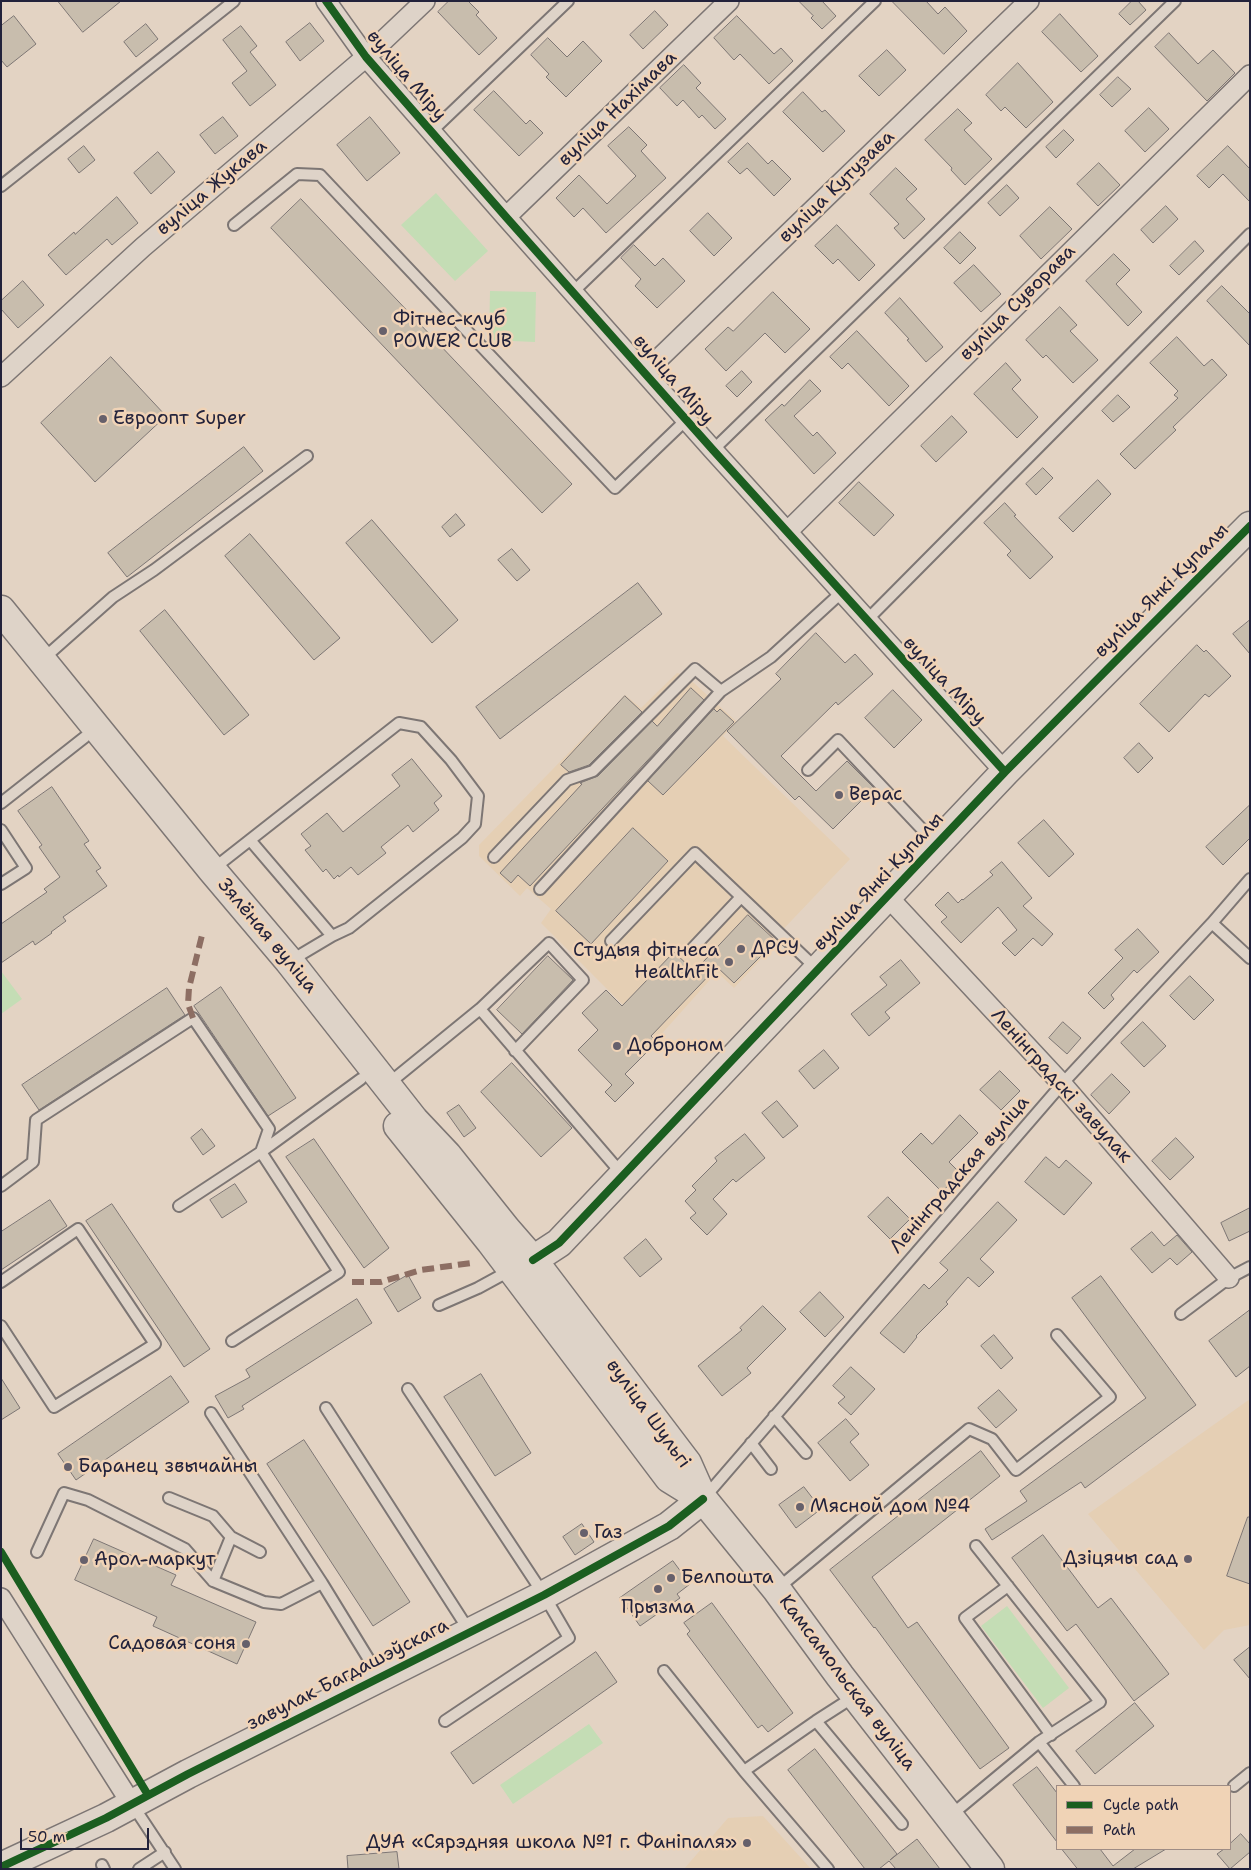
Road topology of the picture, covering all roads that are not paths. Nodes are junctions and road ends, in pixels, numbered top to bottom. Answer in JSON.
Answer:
{"nodes":[{"id":1,"x":234,"y":1,"type":"edge"},
{"id":2,"x":326,"y":1,"type":"edge"},
{"id":3,"x":425,"y":1,"type":"edge"},
{"id":4,"x":568,"y":1,"type":"edge"},
{"id":5,"x":729,"y":1,"type":"edge"},
{"id":6,"x":875,"y":1,"type":"edge"},
{"id":7,"x":1029,"y":1,"type":"edge"},
{"id":8,"x":1175,"y":1,"type":"edge"},
{"id":9,"x":366,"y":57,"type":"junction"},
{"id":10,"x":1250,"y":75,"type":"edge"},
{"id":11,"x":431,"y":132,"type":"junction"},
{"id":12,"x":1,"y":186,"type":"edge"},
{"id":13,"x":506,"y":217,"type":"junction"},
{"id":14,"x":234,"y":225,"type":"dead end"},
{"id":15,"x":1250,"y":234,"type":"edge"},
{"id":16,"x":573,"y":292,"type":"junction"},
{"id":17,"x":645,"y":372,"type":"junction"},
{"id":18,"x":1,"y":377,"type":"edge"},
{"id":19,"x":686,"y":420,"type":"junction"},
{"id":20,"x":713,"y":450,"type":"junction"},
{"id":21,"x":307,"y":456,"type":"dead end"},
{"id":22,"x":1250,"y":526,"type":"edge"},
{"id":23,"x":787,"y":532,"type":"junction"},
{"id":24,"x":842,"y":592,"type":"junction"},
{"id":25,"x":1,"y":610,"type":"edge"},
{"id":26,"x":867,"y":620,"type":"junction"},
{"id":27,"x":1,"y":640,"type":"edge"},
{"id":28,"x":42,"y":660,"type":"junction"},
{"id":29,"x":721,"y":691,"type":"junction"},
{"id":30,"x":91,"y":732,"type":"junction"},
{"id":31,"x":808,"y":770,"type":"dead end"},
{"id":32,"x":1005,"y":772,"type":"junction"},
{"id":33,"x":3,"y":799,"type":"edge"},
{"id":34,"x":1,"y":830,"type":"edge"},
{"id":35,"x":250,"y":840,"type":"junction"},
{"id":36,"x":936,"y":845,"type":"junction"},
{"id":37,"x":494,"y":857,"type":"dead end"},
{"id":38,"x":212,"y":870,"type":"junction"},
{"id":39,"x":1250,"y":879,"type":"edge"},
{"id":40,"x":1,"y":884,"type":"edge"},
{"id":41,"x":540,"y":889,"type":"dead end"},
{"id":42,"x":741,"y":897,"type":"junction"},
{"id":43,"x":888,"y":897,"type":"junction"},
{"id":44,"x":1212,"y":923,"type":"junction"},
{"id":45,"x":332,"y":936,"type":"junction"},
{"id":46,"x":612,"y":942,"type":"dead end"},
{"id":47,"x":692,"y":949,"type":"dead end"},
{"id":48,"x":1250,"y":958,"type":"edge"},
{"id":49,"x":289,"y":961,"type":"junction"},
{"id":50,"x":818,"y":970,"type":"junction"},
{"id":51,"x":480,"y":1008,"type":"junction"},
{"id":52,"x":515,"y":1050,"type":"junction"},
{"id":53,"x":374,"y":1082,"type":"junction"},
{"id":54,"x":1062,"y":1084,"type":"junction"},
{"id":55,"x":261,"y":1152,"type":"junction"},
{"id":56,"x":624,"y":1176,"type":"junction"},
{"id":57,"x":1,"y":1186,"type":"edge"},
{"id":58,"x":179,"y":1206,"type":"dead end"},
{"id":59,"x":523,"y":1265,"type":"junction"},
{"id":60,"x":1250,"y":1267,"type":"edge"},
{"id":61,"x":1229,"y":1278,"type":"junction"},
{"id":62,"x":1,"y":1282,"type":"edge"},
{"id":63,"x":439,"y":1305,"type":"dead end"},
{"id":64,"x":1181,"y":1314,"type":"dead end"},
{"id":65,"x":1,"y":1326,"type":"edge"},
{"id":66,"x":1056,"y":1335,"type":"dead end"},
{"id":67,"x":232,"y":1341,"type":"dead end"},
{"id":68,"x":408,"y":1389,"type":"dead end"},
{"id":69,"x":326,"y":1408,"type":"dead end"},
{"id":70,"x":211,"y":1413,"type":"dead end"},
{"id":71,"x":774,"y":1416,"type":"junction"},
{"id":72,"x":751,"y":1443,"type":"junction"},
{"id":73,"x":806,"y":1453,"type":"dead end"},
{"id":74,"x":771,"y":1469,"type":"dead end"},
{"id":75,"x":169,"y":1498,"type":"dead end"},
{"id":76,"x":703,"y":1499,"type":"junction"},
{"id":77,"x":231,"y":1537,"type":"junction"},
{"id":78,"x":976,"y":1546,"type":"dead end"},
{"id":79,"x":37,"y":1552,"type":"dead end"},
{"id":80,"x":260,"y":1552,"type":"dead end"},
{"id":81,"x":213,"y":1581,"type":"junction"},
{"id":82,"x":322,"y":1583,"type":"junction"},
{"id":83,"x":1008,"y":1586,"type":"junction"},
{"id":84,"x":776,"y":1590,"type":"junction"},
{"id":85,"x":544,"y":1595,"type":"junction"},
{"id":86,"x":1,"y":1598,"type":"edge"},
{"id":87,"x":470,"y":1632,"type":"junction"},
{"id":88,"x":664,"y":1671,"type":"dead end"},
{"id":89,"x":379,"y":1677,"type":"junction"},
{"id":90,"x":856,"y":1696,"type":"junction"},
{"id":91,"x":445,"y":1721,"type":"dead end"},
{"id":92,"x":816,"y":1721,"type":"junction"},
{"id":93,"x":1051,"y":1735,"type":"junction"},
{"id":94,"x":1039,"y":1742,"type":"junction"},
{"id":95,"x":744,"y":1771,"type":"junction"},
{"id":96,"x":1250,"y":1773,"type":"edge"},
{"id":97,"x":1073,"y":1785,"type":"edge"},
{"id":98,"x":1234,"y":1786,"type":"dead end"},
{"id":99,"x":132,"y":1803,"type":"junction"},
{"id":100,"x":950,"y":1816,"type":"junction"},
{"id":101,"x":902,"y":1824,"type":"dead end"},
{"id":102,"x":165,"y":1852,"type":"junction"},
{"id":103,"x":1,"y":1868,"type":"edge"},
{"id":104,"x":139,"y":1869,"type":"edge"},
{"id":105,"x":175,"y":1869,"type":"edge"},
{"id":106,"x":828,"y":1869,"type":"edge"},
{"id":107,"x":990,"y":1869,"type":"edge"}],
"edges":[{"from":1,"to":12,"type":"lane"},
{"from":2,"to":9,"type":"street","name":"вуліца Міру"},
{"from":3,"to":9,"type":"street","name":"вуліца Жукава"},
{"from":4,"to":11,"type":"lane"},
{"from":5,"to":13,"type":"street","name":"вуліца Нахімава"},
{"from":6,"to":16,"type":"lane"},
{"from":7,"to":17,"type":"street","name":"вуліца Кутузава"},
{"from":8,"to":20,"type":"lane"},
{"from":9,"to":11,"type":"street","name":"вуліца Міру"},
{"from":9,"to":18,"type":"street","name":"вуліца Жукава"},
{"from":10,"to":23,"type":"street","name":"вуліца Суворава"},
{"from":11,"to":13,"type":"street","name":"вуліца Міру"},
{"from":13,"to":16,"type":"street","name":"вуліца Міру"},
{"from":14,"to":19,"type":"lane"},
{"from":15,"to":26,"type":"lane"},
{"from":16,"to":17,"type":"street","name":"вуліца Міру"},
{"from":17,"to":19,"type":"street","name":"вуліца Міру"},
{"from":19,"to":20,"type":"street","name":"вуліца Міру"},
{"from":20,"to":23,"type":"street","name":"вуліца Міру"},
{"from":21,"to":28,"type":"lane"},
{"from":22,"to":32,"type":"main road","name":"вуліца Янкі Купалы"},
{"from":23,"to":24,"type":"street","name":"вуліца Міру"},
{"from":24,"to":26,"type":"street","name":"вуліца Міру"},
{"from":24,"to":29,"type":"lane"},
{"from":25,"to":28,"type":"main road","name":"Зялёная вуліца"},
{"from":26,"to":32,"type":"street","name":"вуліца Міру"},
{"from":27,"to":30,"type":"main road","name":"Зялёная вуліца"},
{"from":28,"to":30,"type":"main road","name":"Зялёная вуліца"},
{"from":29,"to":37,"type":"lane"},
{"from":29,"to":41,"type":"lane"},
{"from":30,"to":33,"type":"lane"},
{"from":30,"to":38,"type":"main road","name":"Зялёная вуліца"},
{"from":30,"to":53,"type":"main road","name":"Зялёная вуліца"},
{"from":31,"to":36,"type":"lane"},
{"from":32,"to":36,"type":"main road","name":"вуліца Янкі Купалы"},
{"from":34,"to":40,"type":"lane"},
{"from":35,"to":38,"type":"lane"},
{"from":35,"to":45,"type":"lane"},
{"from":35,"to":45,"type":"lane"},
{"from":36,"to":43,"type":"main road","name":"вуліца Янкі Купалы"},
{"from":38,"to":49,"type":"main road","name":"Зялёная вуліца"},
{"from":39,"to":44,"type":"lane","name":"Ленінградская вуліца"},
{"from":42,"to":46,"type":"lane"},
{"from":42,"to":47,"type":"lane"},
{"from":42,"to":50,"type":"lane"},
{"from":43,"to":50,"type":"main road","name":"вуліца Янкі Купалы"},
{"from":43,"to":54,"type":"street","name":"Ленінградскі завулак"},
{"from":44,"to":48,"type":"lane"},
{"from":44,"to":54,"type":"lane","name":"Ленінградская вуліца"},
{"from":45,"to":49,"type":"lane"},
{"from":49,"to":53,"type":"main road","name":"Зялёная вуліца"},
{"from":50,"to":56,"type":"main road","name":"вуліца Янкі Купалы"},
{"from":51,"to":52,"type":"lane"},
{"from":51,"to":52,"type":"lane"},
{"from":51,"to":53,"type":"lane"},
{"from":52,"to":56,"type":"lane"},
{"from":53,"to":55,"type":"lane"},
{"from":53,"to":59,"type":"main road","name":"Зялёная вуліца"},
{"from":54,"to":61,"type":"street","name":"Ленінградскі завулак"},
{"from":54,"to":71,"type":"lane","name":"Ленінградская вуліца"},
{"from":55,"to":57,"type":"lane"},
{"from":55,"to":58,"type":"lane"},
{"from":55,"to":67,"type":"lane"},
{"from":56,"to":59,"type":"main road","name":"вуліца Янкі Купалы"},
{"from":59,"to":63,"type":"lane"},
{"from":59,"to":76,"type":"main road","name":"вуліца Шульгі"},
{"from":60,"to":61,"type":"lane"},
{"from":61,"to":64,"type":"lane"},
{"from":62,"to":65,"type":"lane"},
{"from":66,"to":84,"type":"lane"},
{"from":68,"to":85,"type":"lane"},
{"from":69,"to":87,"type":"lane"},
{"from":70,"to":82,"type":"lane"},
{"from":71,"to":72,"type":"lane","name":"Ленінградская вуліца"},
{"from":71,"to":73,"type":"lane"},
{"from":72,"to":74,"type":"lane"},
{"from":72,"to":76,"type":"lane","name":"Ленінградская вуліца"},
{"from":75,"to":77,"type":"lane"},
{"from":76,"to":84,"type":"main road","name":"Камсамольская вуліца"},
{"from":76,"to":85,"type":"main road","name":"завулак Багдашэўскага"},
{"from":77,"to":80,"type":"lane"},
{"from":77,"to":81,"type":"lane"},
{"from":78,"to":83,"type":"lane"},
{"from":79,"to":81,"type":"lane"},
{"from":81,"to":82,"type":"lane"},
{"from":82,"to":89,"type":"lane"},
{"from":83,"to":93,"type":"lane"},
{"from":83,"to":93,"type":"lane"},
{"from":84,"to":90,"type":"main road","name":"Камсамольская вуліца"},
{"from":85,"to":87,"type":"main road","name":"завулак Багдашэўскага"},
{"from":85,"to":91,"type":"lane"},
{"from":86,"to":99,"type":"street"},
{"from":87,"to":89,"type":"main road","name":"завулак Багдашэўскага"},
{"from":88,"to":95,"type":"lane"},
{"from":89,"to":99,"type":"main road","name":"завулак Багдашэўскага"},
{"from":90,"to":92,"type":"lane"},
{"from":90,"to":100,"type":"main road","name":"Камсамольская вуліца"},
{"from":92,"to":95,"type":"lane"},
{"from":92,"to":101,"type":"lane"},
{"from":93,"to":94,"type":"lane"},
{"from":94,"to":97,"type":"lane"},
{"from":94,"to":100,"type":"lane"},
{"from":95,"to":106,"type":"lane"},
{"from":96,"to":98,"type":"lane"},
{"from":99,"to":102,"type":"lane"},
{"from":99,"to":103,"type":"main road","name":"завулак Багдашэўскага"},
{"from":100,"to":107,"type":"main road","name":"Камсамольская вуліца"},
{"from":102,"to":104,"type":"lane"},
{"from":102,"to":105,"type":"lane"}]}
